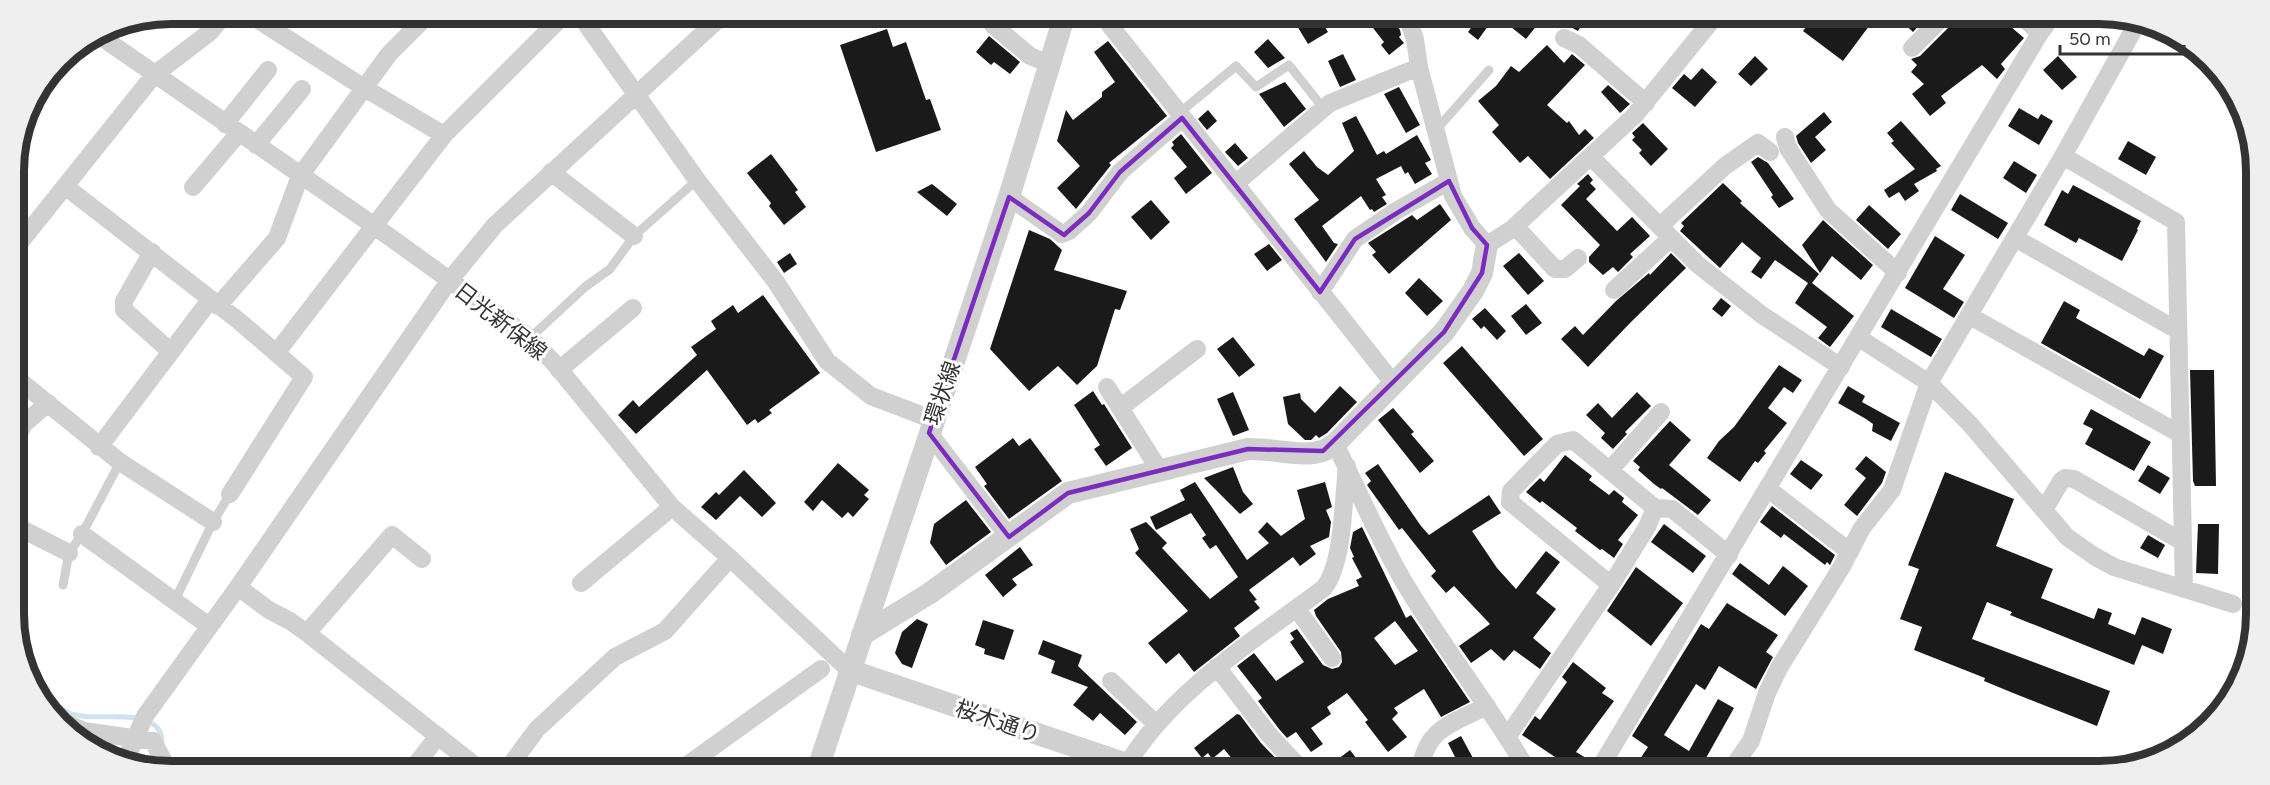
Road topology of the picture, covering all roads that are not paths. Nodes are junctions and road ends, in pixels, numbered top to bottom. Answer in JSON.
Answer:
{"nodes":[{"id":1,"x":217,"y":24,"type":"edge"},
{"id":2,"x":265,"y":24,"type":"edge"},
{"id":3,"x":419,"y":24,"type":"edge"},
{"id":4,"x":555,"y":24,"type":"edge"},
{"id":5,"x":586,"y":24,"type":"edge"},
{"id":6,"x":713,"y":24,"type":"edge"},
{"id":7,"x":993,"y":24,"type":"edge"},
{"id":8,"x":1062,"y":24,"type":"edge"},
{"id":9,"x":1109,"y":24,"type":"edge"},
{"id":10,"x":1410,"y":24,"type":"edge"},
{"id":11,"x":1708,"y":24,"type":"edge"},
{"id":12,"x":1936,"y":24,"type":"edge"},
{"id":13,"x":2030,"y":24,"type":"edge"},
{"id":14,"x":2047,"y":24,"type":"edge"},
{"id":15,"x":2134,"y":29,"type":"edge"},
{"id":16,"x":2040,"y":33,"type":"junction"},
{"id":17,"x":1564,"y":38,"type":"dead end"},
{"id":18,"x":105,"y":40,"type":"edge"},
{"id":19,"x":1912,"y":48,"type":"dead end"},
{"id":20,"x":1050,"y":64,"type":"junction"},
{"id":21,"x":1419,"y":67,"type":"junction"},
{"id":22,"x":268,"y":70,"type":"dead end"},
{"id":23,"x":1489,"y":70,"type":"dead end"},
{"id":24,"x":154,"y":75,"type":"junction"},
{"id":25,"x":302,"y":89,"type":"dead end"},
{"id":26,"x":366,"y":89,"type":"junction"},
{"id":27,"x":637,"y":93,"type":"junction"},
{"id":28,"x":1646,"y":103,"type":"junction"},
{"id":29,"x":1324,"y":109,"type":"junction"},
{"id":30,"x":1180,"y":116,"type":"junction"},
{"id":31,"x":232,"y":128,"type":"junction"},
{"id":32,"x":1436,"y":130,"type":"junction"},
{"id":33,"x":444,"y":135,"type":"junction"},
{"id":34,"x":1785,"y":137,"type":"dead end"},
{"id":35,"x":256,"y":145,"type":"junction"},
{"id":36,"x":1770,"y":152,"type":"dead end"},
{"id":37,"x":2063,"y":156,"type":"junction"},
{"id":38,"x":1591,"y":157,"type":"junction"},
{"id":39,"x":550,"y":172,"type":"junction"},
{"id":40,"x":300,"y":176,"type":"junction"},
{"id":41,"x":697,"y":180,"type":"junction"},
{"id":42,"x":1449,"y":181,"type":"junction"},
{"id":43,"x":1234,"y":184,"type":"junction"},
{"id":44,"x":66,"y":187,"type":"junction"},
{"id":45,"x":194,"y":187,"type":"dead end"},
{"id":46,"x":1009,"y":197,"type":"junction"},
{"id":47,"x":373,"y":225,"type":"junction"},
{"id":48,"x":1515,"y":226,"type":"junction"},
{"id":49,"x":1665,"y":232,"type":"junction"},
{"id":50,"x":634,"y":236,"type":"junction"},
{"id":51,"x":24,"y":238,"type":"edge"},
{"id":52,"x":2015,"y":238,"type":"junction"},
{"id":53,"x":1487,"y":245,"type":"junction"},
{"id":54,"x":152,"y":252,"type":"junction"},
{"id":55,"x":1578,"y":258,"type":"dead end"},
{"id":56,"x":1898,"y":273,"type":"junction"},
{"id":57,"x":449,"y":281,"type":"junction"},
{"id":58,"x":1614,"y":290,"type":"dead end"},
{"id":59,"x":1320,"y":292,"type":"junction"},
{"id":60,"x":214,"y":303,"type":"junction"},
{"id":61,"x":633,"y":308,"type":"dead end"},
{"id":62,"x":1970,"y":316,"type":"junction"},
{"id":63,"x":2177,"y":330,"type":"junction"},
{"id":64,"x":530,"y":338,"type":"junction"},
{"id":65,"x":1859,"y":338,"type":"junction"},
{"id":66,"x":1197,"y":349,"type":"dead end"},
{"id":67,"x":170,"y":351,"type":"junction"},
{"id":68,"x":277,"y":352,"type":"junction"},
{"id":69,"x":1842,"y":366,"type":"junction"},
{"id":70,"x":559,"y":370,"type":"junction"},
{"id":71,"x":1929,"y":383,"type":"junction"},
{"id":72,"x":24,"y":384,"type":"edge"},
{"id":73,"x":1394,"y":384,"type":"junction"},
{"id":74,"x":1107,"y":387,"type":"dead end"},
{"id":75,"x":48,"y":403,"type":"junction"},
{"id":76,"x":1120,"y":408,"type":"junction"},
{"id":77,"x":1661,"y":412,"type":"dead end"},
{"id":78,"x":24,"y":424,"type":"edge"},
{"id":79,"x":931,"y":426,"type":"junction"},
{"id":80,"x":2180,"y":434,"type":"junction"},
{"id":81,"x":1335,"y":444,"type":"junction"},
{"id":82,"x":99,"y":447,"type":"junction"},
{"id":83,"x":120,"y":462,"type":"junction"},
{"id":84,"x":1347,"y":466,"type":"junction"},
{"id":85,"x":1610,"y":470,"type":"junction"},
{"id":86,"x":1160,"y":471,"type":"junction"},
{"id":87,"x":1768,"y":489,"type":"junction"},
{"id":88,"x":230,"y":494,"type":"joint"},
{"id":89,"x":672,"y":507,"type":"junction"},
{"id":90,"x":1654,"y":508,"type":"junction"},
{"id":91,"x":2044,"y":510,"type":"junction"},
{"id":92,"x":213,"y":522,"type":"junction"},
{"id":93,"x":24,"y":530,"type":"edge"},
{"id":94,"x":82,"y":534,"type":"junction"},
{"id":95,"x":1009,"y":537,"type":"junction"},
{"id":96,"x":2181,"y":541,"type":"junction"},
{"id":97,"x":1850,"y":552,"type":"junction"},
{"id":98,"x":69,"y":553,"type":"junction"},
{"id":99,"x":1729,"y":555,"type":"junction"},
{"id":100,"x":730,"y":558,"type":"junction"},
{"id":101,"x":422,"y":559,"type":"dead end"},
{"id":102,"x":581,"y":584,"type":"dead end"},
{"id":103,"x":63,"y":585,"type":"dead end"},
{"id":104,"x":1611,"y":585,"type":"junction"},
{"id":105,"x":238,"y":587,"type":"junction"},
{"id":106,"x":2184,"y":589,"type":"junction"},
{"id":107,"x":175,"y":600,"type":"junction"},
{"id":108,"x":2233,"y":604,"type":"dead end"},
{"id":109,"x":1297,"y":609,"type":"junction"},
{"id":110,"x":209,"y":626,"type":"junction"},
{"id":111,"x":307,"y":633,"type":"junction"},
{"id":112,"x":862,"y":635,"type":"junction"},
{"id":113,"x":1332,"y":658,"type":"dead end"},
{"id":114,"x":1218,"y":667,"type":"junction"},
{"id":115,"x":821,"y":669,"type":"dead end"},
{"id":116,"x":849,"y":670,"type":"junction"},
{"id":117,"x":1111,"y":681,"type":"dead end"},
{"id":118,"x":1487,"y":706,"type":"junction"},
{"id":119,"x":1156,"y":724,"type":"junction"},
{"id":120,"x":82,"y":730,"type":"edge"},
{"id":121,"x":438,"y":736,"type":"junction"},
{"id":122,"x":1508,"y":736,"type":"junction"},
{"id":123,"x":137,"y":737,"type":"junction"},
{"id":124,"x":129,"y":754,"type":"edge"},
{"id":125,"x":163,"y":761,"type":"edge"},
{"id":126,"x":419,"y":761,"type":"edge"},
{"id":127,"x":469,"y":761,"type":"edge"},
{"id":128,"x":513,"y":761,"type":"edge"},
{"id":129,"x":693,"y":761,"type":"edge"},
{"id":130,"x":820,"y":761,"type":"edge"},
{"id":131,"x":1116,"y":761,"type":"edge"},
{"id":132,"x":1137,"y":761,"type":"edge"},
{"id":133,"x":1293,"y":761,"type":"edge"},
{"id":134,"x":1422,"y":761,"type":"edge"},
{"id":135,"x":1522,"y":761,"type":"edge"},
{"id":136,"x":1604,"y":761,"type":"edge"},
{"id":137,"x":1737,"y":761,"type":"edge"}],
"edges":[{"from":1,"to":24,"type":"street"},
{"from":2,"to":26,"type":"street"},
{"from":3,"to":26,"type":"street"},
{"from":4,"to":33,"type":"street"},
{"from":5,"to":27,"type":"street"},
{"from":6,"to":27,"type":"street"},
{"from":7,"to":20,"type":"street"},
{"from":8,"to":20,"type":"street","name":"環状線"},
{"from":9,"to":30,"type":"street"},
{"from":10,"to":21,"type":"street"},
{"from":11,"to":28,"type":"street"},
{"from":12,"to":19,"type":"street"},
{"from":13,"to":16,"type":"street"},
{"from":14,"to":16,"type":"street"},
{"from":15,"to":37,"type":"street"},
{"from":16,"to":56,"type":"street"},
{"from":17,"to":28,"type":"street"},
{"from":18,"to":24,"type":"street","name":"日光新保線"},
{"from":20,"to":46,"type":"street","name":"環状線"},
{"from":21,"to":29,"type":"street"},
{"from":21,"to":32,"type":"street"},
{"from":22,"to":31,"type":"street"},
{"from":23,"to":32,"type":"lane"},
{"from":24,"to":31,"type":"street","name":"日光新保線"},
{"from":24,"to":44,"type":"street"},
{"from":25,"to":35,"type":"street"},
{"from":26,"to":33,"type":"street"},
{"from":26,"to":40,"type":"street"},
{"from":27,"to":39,"type":"street"},
{"from":27,"to":41,"type":"street"},
{"from":28,"to":38,"type":"street"},
{"from":29,"to":30,"type":"lane"},
{"from":29,"to":43,"type":"street"},
{"from":30,"to":43,"type":"street"},
{"from":30,"to":46,"type":"street"},
{"from":31,"to":35,"type":"street","name":"日光新保線"},
{"from":31,"to":45,"type":"street"},
{"from":32,"to":42,"type":"street"},
{"from":33,"to":47,"type":"street"},
{"from":34,"to":56,"type":"street"},
{"from":35,"to":40,"type":"street","name":"日光新保線"},
{"from":36,"to":49,"type":"street"},
{"from":37,"to":52,"type":"street"},
{"from":37,"to":63,"type":"street"},
{"from":38,"to":48,"type":"street"},
{"from":38,"to":49,"type":"street"},
{"from":39,"to":50,"type":"street"},
{"from":39,"to":57,"type":"street"},
{"from":40,"to":47,"type":"street","name":"日光新保線"},
{"from":40,"to":60,"type":"street"},
{"from":41,"to":50,"type":"lane"},
{"from":41,"to":79,"type":"street"},
{"from":42,"to":53,"type":"street"},
{"from":42,"to":59,"type":"street"},
{"from":43,"to":59,"type":"street"},
{"from":44,"to":51,"type":"street"},
{"from":44,"to":54,"type":"street"},
{"from":46,"to":79,"type":"street","name":"環状線"},
{"from":47,"to":57,"type":"street","name":"日光新保線"},
{"from":47,"to":68,"type":"street"},
{"from":48,"to":53,"type":"street"},
{"from":48,"to":55,"type":"street"},
{"from":49,"to":58,"type":"street"},
{"from":49,"to":69,"type":"street"},
{"from":50,"to":64,"type":"lane"},
{"from":52,"to":62,"type":"street"},
{"from":52,"to":63,"type":"street"},
{"from":53,"to":73,"type":"street"},
{"from":54,"to":60,"type":"street"},
{"from":54,"to":67,"type":"street"},
{"from":56,"to":65,"type":"street"},
{"from":57,"to":64,"type":"street","name":"日光新保線"},
{"from":57,"to":105,"type":"street"},
{"from":59,"to":73,"type":"street"},
{"from":60,"to":67,"type":"street"},
{"from":60,"to":68,"type":"street"},
{"from":61,"to":70,"type":"street"},
{"from":62,"to":71,"type":"street"},
{"from":62,"to":80,"type":"street"},
{"from":63,"to":80,"type":"street"},
{"from":64,"to":70,"type":"street","name":"日光新保線"},
{"from":65,"to":69,"type":"street"},
{"from":65,"to":71,"type":"street"},
{"from":66,"to":76,"type":"street"},
{"from":67,"to":82,"type":"street"},
{"from":68,"to":88,"type":"street"},
{"from":69,"to":87,"type":"street"},
{"from":70,"to":89,"type":"street","name":"日光新保線"},
{"from":71,"to":91,"type":"street"},
{"from":71,"to":97,"type":"street"},
{"from":72,"to":75,"type":"street"},
{"from":73,"to":81,"type":"street"},
{"from":74,"to":76,"type":"street"},
{"from":75,"to":78,"type":"street"},
{"from":75,"to":82,"type":"street"},
{"from":76,"to":86,"type":"street"},
{"from":77,"to":85,"type":"street"},
{"from":79,"to":95,"type":"street"},
{"from":79,"to":112,"type":"street","name":"環状線"},
{"from":80,"to":96,"type":"street"},
{"from":81,"to":84,"type":"street"},
{"from":81,"to":86,"type":"street"},
{"from":82,"to":83,"type":"street"},
{"from":83,"to":92,"type":"street"},
{"from":83,"to":94,"type":"lane"},
{"from":84,"to":109,"type":"street"},
{"from":84,"to":118,"type":"street"},
{"from":85,"to":90,"type":"street"},
{"from":85,"to":104,"type":"street"},
{"from":86,"to":95,"type":"street"},
{"from":87,"to":97,"type":"street"},
{"from":87,"to":99,"type":"street"},
{"from":88,"to":92,"type":"lane"},
{"from":89,"to":100,"type":"street","name":"日光新保線"},
{"from":89,"to":102,"type":"street"},
{"from":90,"to":99,"type":"street"},
{"from":90,"to":104,"type":"street"},
{"from":91,"to":96,"type":"street"},
{"from":91,"to":106,"type":"street"},
{"from":92,"to":107,"type":"lane"},
{"from":93,"to":98,"type":"street"},
{"from":94,"to":98,"type":"lane"},
{"from":94,"to":107,"type":"street"},
{"from":95,"to":112,"type":"street"},
{"from":96,"to":106,"type":"street"},
{"from":97,"to":137,"type":"street"},
{"from":98,"to":103,"type":"lane"},
{"from":99,"to":136,"type":"street"},
{"from":100,"to":116,"type":"street","name":"日光新保線"},
{"from":100,"to":128,"type":"street"},
{"from":101,"to":111,"type":"street"},
{"from":104,"to":122,"type":"street"},
{"from":105,"to":110,"type":"street"},
{"from":105,"to":111,"type":"street"},
{"from":106,"to":108,"type":"street"},
{"from":107,"to":110,"type":"street"},
{"from":109,"to":113,"type":"street"},
{"from":109,"to":114,"type":"street"},
{"from":110,"to":123,"type":"street"},
{"from":111,"to":121,"type":"street"},
{"from":112,"to":116,"type":"street","name":"環状線"},
{"from":114,"to":119,"type":"street"},
{"from":114,"to":133,"type":"street"},
{"from":115,"to":129,"type":"street"},
{"from":116,"to":130,"type":"street","name":"環状線"},
{"from":116,"to":131,"type":"street","name":"桜木通り"},
{"from":117,"to":119,"type":"street"},
{"from":118,"to":122,"type":"street"},
{"from":118,"to":134,"type":"street"},
{"from":119,"to":132,"type":"street"},
{"from":120,"to":123,"type":"street"},
{"from":121,"to":126,"type":"street"},
{"from":121,"to":127,"type":"street"},
{"from":122,"to":135,"type":"street"},
{"from":123,"to":124,"type":"street"},
{"from":123,"to":125,"type":"street"}]}
